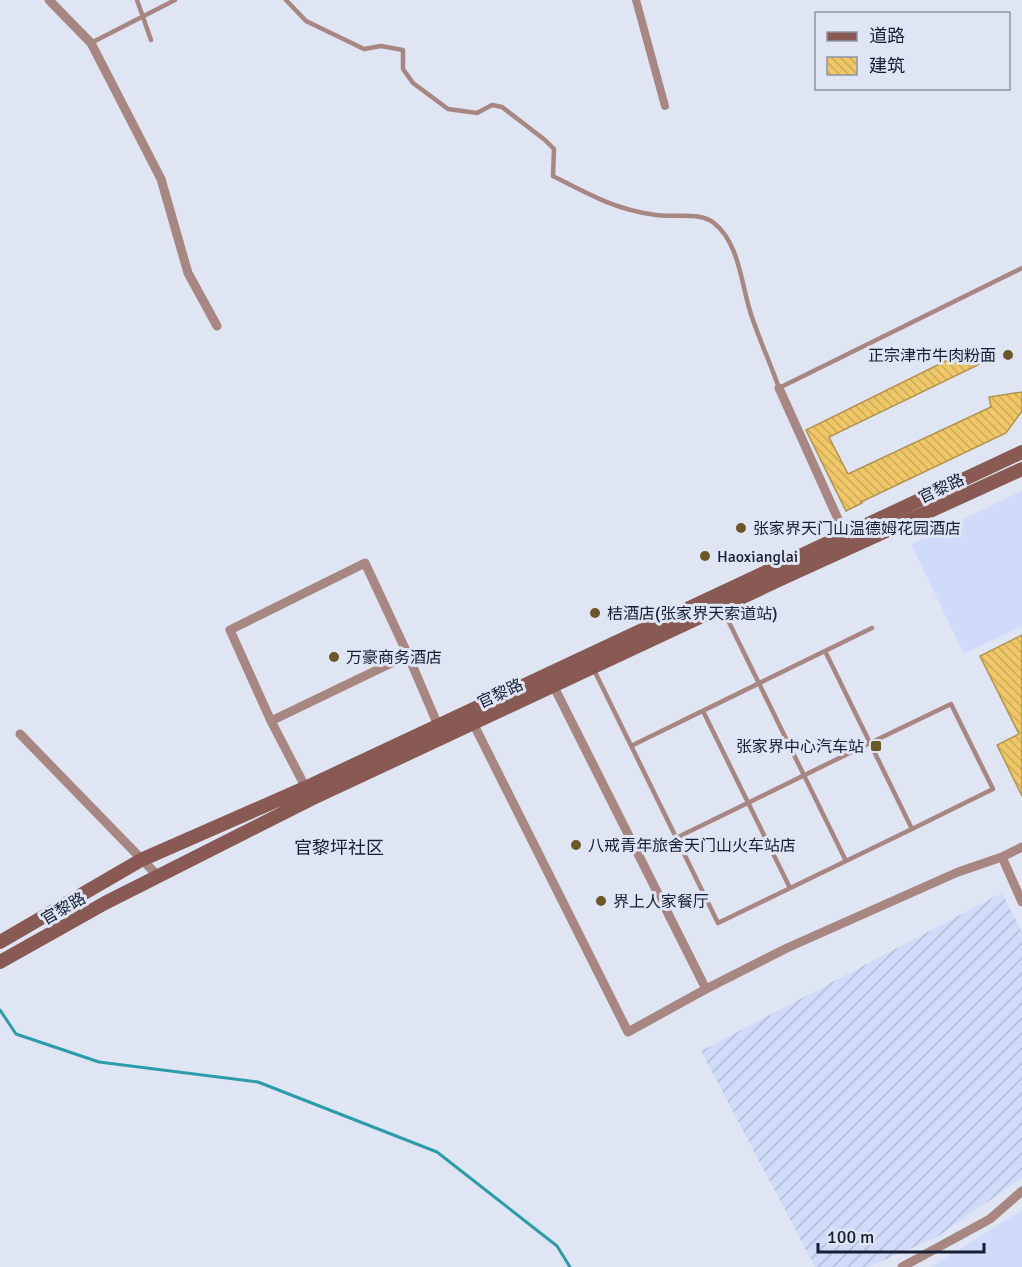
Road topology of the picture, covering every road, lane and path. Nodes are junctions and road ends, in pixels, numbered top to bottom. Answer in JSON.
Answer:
{"nodes":[{"id":1,"x":49,"y":0,"type":"edge"},
{"id":2,"x":136,"y":0,"type":"edge"},
{"id":3,"x":175,"y":0,"type":"edge"},
{"id":4,"x":286,"y":0,"type":"edge"},
{"id":5,"x":636,"y":0,"type":"edge"},
{"id":6,"x":142,"y":16,"type":"junction"},
{"id":7,"x":151,"y":40,"type":"dead end"},
{"id":8,"x":91,"y":43,"type":"junction"},
{"id":9,"x":665,"y":106,"type":"dead end"},
{"id":10,"x":1022,"y":268,"type":"edge"},
{"id":11,"x":217,"y":326,"type":"dead end"},
{"id":12,"x":779,"y":388,"type":"junction"},
{"id":13,"x":1022,"y":452,"type":"edge"},
{"id":14,"x":1022,"y":469,"type":"edge"},
{"id":15,"x":848,"y":541,"type":"junction"},
{"id":16,"x":722,"y":608,"type":"junction"},
{"id":17,"x":872,"y":628,"type":"dead end"},
{"id":18,"x":825,"y":651,"type":"junction"},
{"id":19,"x":408,"y":655,"type":"junction"},
{"id":20,"x":592,"y":668,"type":"junction"},
{"id":21,"x":550,"y":680,"type":"junction"},
{"id":22,"x":759,"y":684,"type":"junction"},
{"id":23,"x":703,"y":711,"type":"junction"},
{"id":24,"x":271,"y":721,"type":"junction"},
{"id":25,"x":473,"y":723,"type":"junction"},
{"id":26,"x":440,"y":731,"type":"junction"},
{"id":27,"x":21,"y":734,"type":"dead end"},
{"id":28,"x":870,"y":743,"type":"junction"},
{"id":29,"x":631,"y":746,"type":"junction"},
{"id":30,"x":804,"y":776,"type":"junction"},
{"id":31,"x":308,"y":793,"type":"junction"},
{"id":32,"x":748,"y":803,"type":"junction"},
{"id":33,"x":912,"y":828,"type":"junction"},
{"id":34,"x":676,"y":838,"type":"junction"},
{"id":35,"x":1022,"y":847,"type":"edge"},
{"id":36,"x":1002,"y":857,"type":"junction"},
{"id":37,"x":141,"y":860,"type":"junction"},
{"id":38,"x":846,"y":861,"type":"junction"},
{"id":39,"x":158,"y":876,"type":"junction"},
{"id":40,"x":789,"y":888,"type":"junction"},
{"id":41,"x":1022,"y":902,"type":"edge"},
{"id":42,"x":0,"y":942,"type":"edge"},
{"id":43,"x":3,"y":961,"type":"edge"},
{"id":44,"x":706,"y":989,"type":"junction"},
{"id":45,"x":1022,"y":1191,"type":"edge"},
{"id":46,"x":902,"y":1267,"type":"edge"}],
"edges":[{"from":1,"to":8,"type":"street"},
{"from":2,"to":6,"type":"lane"},
{"from":3,"to":6,"type":"lane"},
{"from":4,"to":12,"type":"lane"},
{"from":5,"to":9,"type":"street"},
{"from":6,"to":7,"type":"lane"},
{"from":6,"to":8,"type":"lane"},
{"from":8,"to":11,"type":"street"},
{"from":10,"to":12,"type":"lane"},
{"from":12,"to":15,"type":"street"},
{"from":13,"to":15,"type":"main road","name":"官黎路"},
{"from":14,"to":15,"type":"main road","name":"官黎路"},
{"from":15,"to":16,"type":"main road","name":"官黎路"},
{"from":15,"to":21,"type":"main road","name":"官黎路"},
{"from":16,"to":20,"type":"main road","name":"官黎路"},
{"from":16,"to":22,"type":"lane"},
{"from":17,"to":18,"type":"lane"},
{"from":18,"to":22,"type":"lane"},
{"from":18,"to":28,"type":"lane"},
{"from":19,"to":24,"type":"street"},
{"from":19,"to":24,"type":"street"},
{"from":19,"to":26,"type":"street"},
{"from":20,"to":21,"type":"main road","name":"官黎路"},
{"from":20,"to":29,"type":"lane"},
{"from":21,"to":25,"type":"main road","name":"官黎路"},
{"from":21,"to":26,"type":"main road","name":"官黎路"},
{"from":21,"to":44,"type":"street"},
{"from":22,"to":23,"type":"lane"},
{"from":22,"to":30,"type":"lane"},
{"from":23,"to":29,"type":"lane"},
{"from":23,"to":32,"type":"lane"},
{"from":24,"to":31,"type":"street"},
{"from":25,"to":26,"type":"main road","name":"官黎路"},
{"from":25,"to":44,"type":"street"},
{"from":26,"to":31,"type":"main road","name":"官黎路"},
{"from":27,"to":37,"type":"street"},
{"from":28,"to":30,"type":"lane"},
{"from":28,"to":33,"type":"lane"},
{"from":28,"to":33,"type":"lane"},
{"from":29,"to":34,"type":"lane"},
{"from":30,"to":32,"type":"lane"},
{"from":30,"to":38,"type":"lane"},
{"from":31,"to":37,"type":"main road","name":"官黎路"},
{"from":31,"to":39,"type":"main road","name":"官黎路"},
{"from":32,"to":34,"type":"lane"},
{"from":32,"to":40,"type":"lane"},
{"from":33,"to":38,"type":"lane"},
{"from":34,"to":40,"type":"lane"},
{"from":35,"to":36,"type":"street"},
{"from":36,"to":41,"type":"street"},
{"from":36,"to":44,"type":"street"},
{"from":37,"to":39,"type":"street"},
{"from":37,"to":42,"type":"main road","name":"官黎路"},
{"from":38,"to":40,"type":"lane"},
{"from":39,"to":43,"type":"main road","name":"官黎路"},
{"from":45,"to":46,"type":"street"}]}
